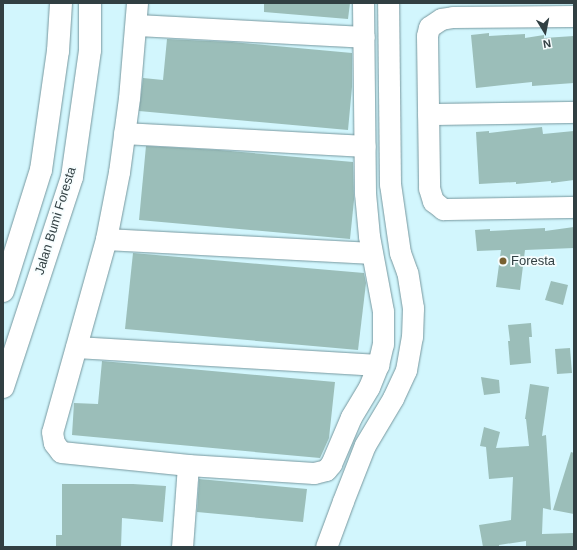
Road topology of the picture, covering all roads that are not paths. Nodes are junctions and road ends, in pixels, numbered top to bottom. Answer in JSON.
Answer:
{"nodes":[{"id":1,"x":61,"y":3,"type":"edge"},
{"id":2,"x":90,"y":3,"type":"edge"},
{"id":3,"x":138,"y":3,"type":"edge"},
{"id":4,"x":363,"y":3,"type":"edge"},
{"id":5,"x":388,"y":3,"type":"edge"},
{"id":6,"x":515,"y":10,"type":"edge"},
{"id":7,"x":574,"y":16,"type":"edge"},
{"id":8,"x":137,"y":25,"type":"junction"},
{"id":9,"x":364,"y":37,"type":"junction"},
{"id":10,"x":574,"y":112,"type":"edge"},
{"id":11,"x":428,"y":114,"type":"junction"},
{"id":12,"x":124,"y":133,"type":"junction"},
{"id":13,"x":364,"y":146,"type":"junction"},
{"id":14,"x":41,"y":170,"type":"junction"},
{"id":15,"x":72,"y":177,"type":"junction"},
{"id":16,"x":574,"y":207,"type":"edge"},
{"id":17,"x":106,"y":238,"type":"junction"},
{"id":18,"x":372,"y":254,"type":"junction"},
{"id":19,"x":3,"y":292,"type":"edge"},
{"id":20,"x":76,"y":346,"type":"junction"},
{"id":21,"x":378,"y":364,"type":"junction"},
{"id":22,"x":3,"y":387,"type":"edge"},
{"id":23,"x":188,"y":465,"type":"junction"},
{"id":24,"x":182,"y":547,"type":"edge"},
{"id":25,"x":326,"y":547,"type":"edge"}],
"edges":[{"from":1,"to":14,"type":"main road"},
{"from":2,"to":15,"type":"main road","name":"Jalan Bumi Foresta"},
{"from":3,"to":8,"type":"street"},
{"from":4,"to":9,"type":"street"},
{"from":5,"to":25,"type":"street"},
{"from":6,"to":7,"type":"street"},
{"from":6,"to":11,"type":"street"},
{"from":8,"to":9,"type":"street"},
{"from":8,"to":12,"type":"street"},
{"from":9,"to":13,"type":"street"},
{"from":10,"to":11,"type":"street"},
{"from":11,"to":16,"type":"street"},
{"from":12,"to":13,"type":"street"},
{"from":12,"to":17,"type":"street"},
{"from":13,"to":18,"type":"street"},
{"from":14,"to":15,"type":"main road"},
{"from":14,"to":19,"type":"main road"},
{"from":15,"to":22,"type":"main road","name":"Jalan Bumi Foresta"},
{"from":17,"to":18,"type":"street"},
{"from":17,"to":20,"type":"street"},
{"from":18,"to":21,"type":"street"},
{"from":20,"to":21,"type":"street"},
{"from":20,"to":23,"type":"street"},
{"from":21,"to":23,"type":"street"},
{"from":23,"to":24,"type":"street"}]}
